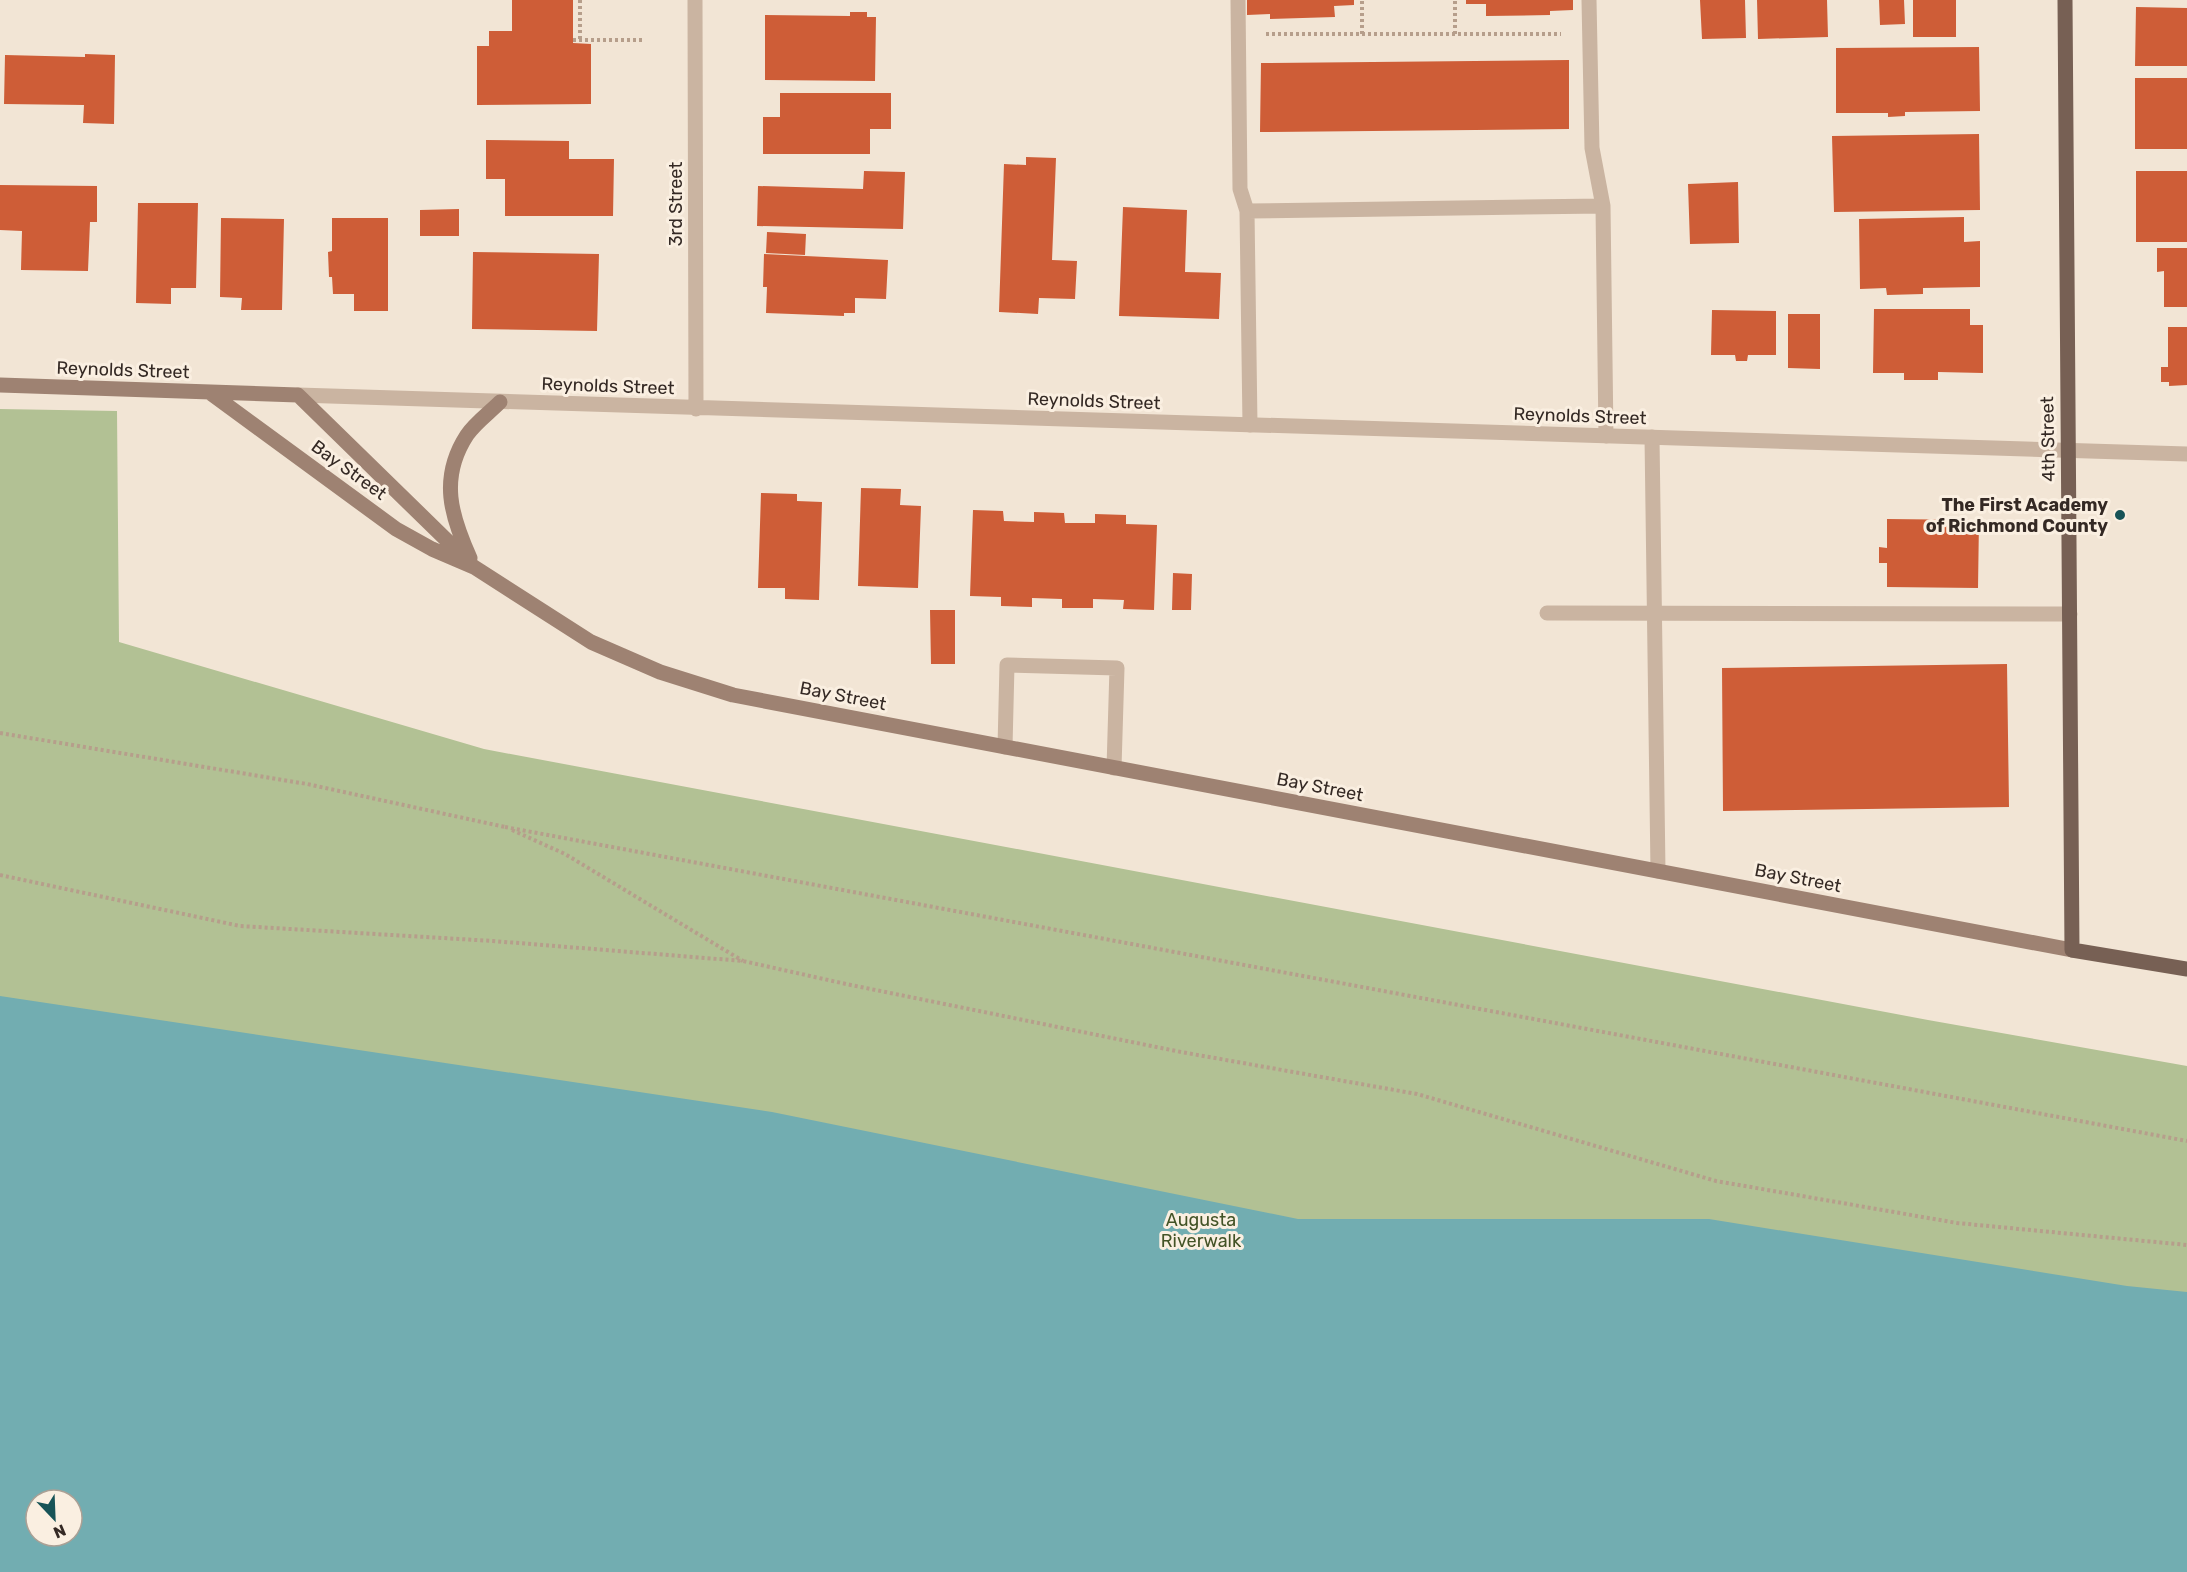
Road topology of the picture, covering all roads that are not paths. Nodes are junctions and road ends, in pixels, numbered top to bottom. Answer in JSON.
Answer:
{"nodes":[{"id":1,"x":695,"y":0,"type":"edge"},
{"id":2,"x":1238,"y":0,"type":"edge"},
{"id":3,"x":1589,"y":0,"type":"edge"},
{"id":4,"x":2065,"y":0,"type":"edge"},
{"id":5,"x":1603,"y":206,"type":"junction"},
{"id":6,"x":1247,"y":211,"type":"junction"},
{"id":7,"x":0,"y":385,"type":"edge"},
{"id":8,"x":209,"y":392,"type":"junction"},
{"id":9,"x":298,"y":395,"type":"junction"},
{"id":10,"x":500,"y":402,"type":"junction"},
{"id":11,"x":696,"y":409,"type":"junction"},
{"id":12,"x":1250,"y":425,"type":"junction"},
{"id":13,"x":1606,"y":436,"type":"junction"},
{"id":14,"x":1652,"y":437,"type":"junction"},
{"id":15,"x":2068,"y":450,"type":"junction"},
{"id":16,"x":2187,"y":454,"type":"edge"},
{"id":17,"x":474,"y":567,"type":"junction"},
{"id":18,"x":1547,"y":613,"type":"dead end"},
{"id":19,"x":1655,"y":614,"type":"junction"},
{"id":20,"x":2070,"y":614,"type":"junction"},
{"id":21,"x":1005,"y":747,"type":"junction"},
{"id":22,"x":1114,"y":768,"type":"junction"},
{"id":23,"x":1658,"y":871,"type":"junction"},
{"id":24,"x":2072,"y":950,"type":"junction"},
{"id":25,"x":2187,"y":969,"type":"edge"}],
"edges":[{"from":1,"to":11,"type":"street","name":"3rd Street"},
{"from":2,"to":6,"type":"street"},
{"from":3,"to":5,"type":"street"},
{"from":4,"to":15,"type":"main road","name":"4th Street"},
{"from":5,"to":6,"type":"street"},
{"from":5,"to":13,"type":"street"},
{"from":6,"to":12,"type":"street"},
{"from":7,"to":8,"type":"main road","name":"Reynolds Street"},
{"from":8,"to":9,"type":"main road","name":"Reynolds Street"},
{"from":8,"to":17,"type":"main road","name":"Bay Street"},
{"from":9,"to":10,"type":"street","name":"Reynolds Street"},
{"from":9,"to":17,"type":"main road","name":"Bay Street"},
{"from":10,"to":11,"type":"street","name":"Reynolds Street"},
{"from":10,"to":17,"type":"main road"},
{"from":11,"to":12,"type":"street","name":"Reynolds Street"},
{"from":12,"to":13,"type":"street","name":"Reynolds Street"},
{"from":13,"to":14,"type":"street","name":"Reynolds Street"},
{"from":14,"to":15,"type":"street","name":"Reynolds Street"},
{"from":14,"to":19,"type":"street"},
{"from":15,"to":16,"type":"street","name":"Reynolds Street"},
{"from":15,"to":20,"type":"main road","name":"4th Street"},
{"from":17,"to":21,"type":"main road","name":"Bay Street"},
{"from":18,"to":19,"type":"street"},
{"from":19,"to":20,"type":"street"},
{"from":19,"to":23,"type":"street"},
{"from":20,"to":24,"type":"main road","name":"4th Street"},
{"from":21,"to":22,"type":"main road","name":"Bay Street"},
{"from":21,"to":22,"type":"street"},
{"from":22,"to":23,"type":"main road","name":"Bay Street"},
{"from":23,"to":24,"type":"main road","name":"Bay Street"},
{"from":24,"to":25,"type":"main road","name":"Bay Street"}]}
